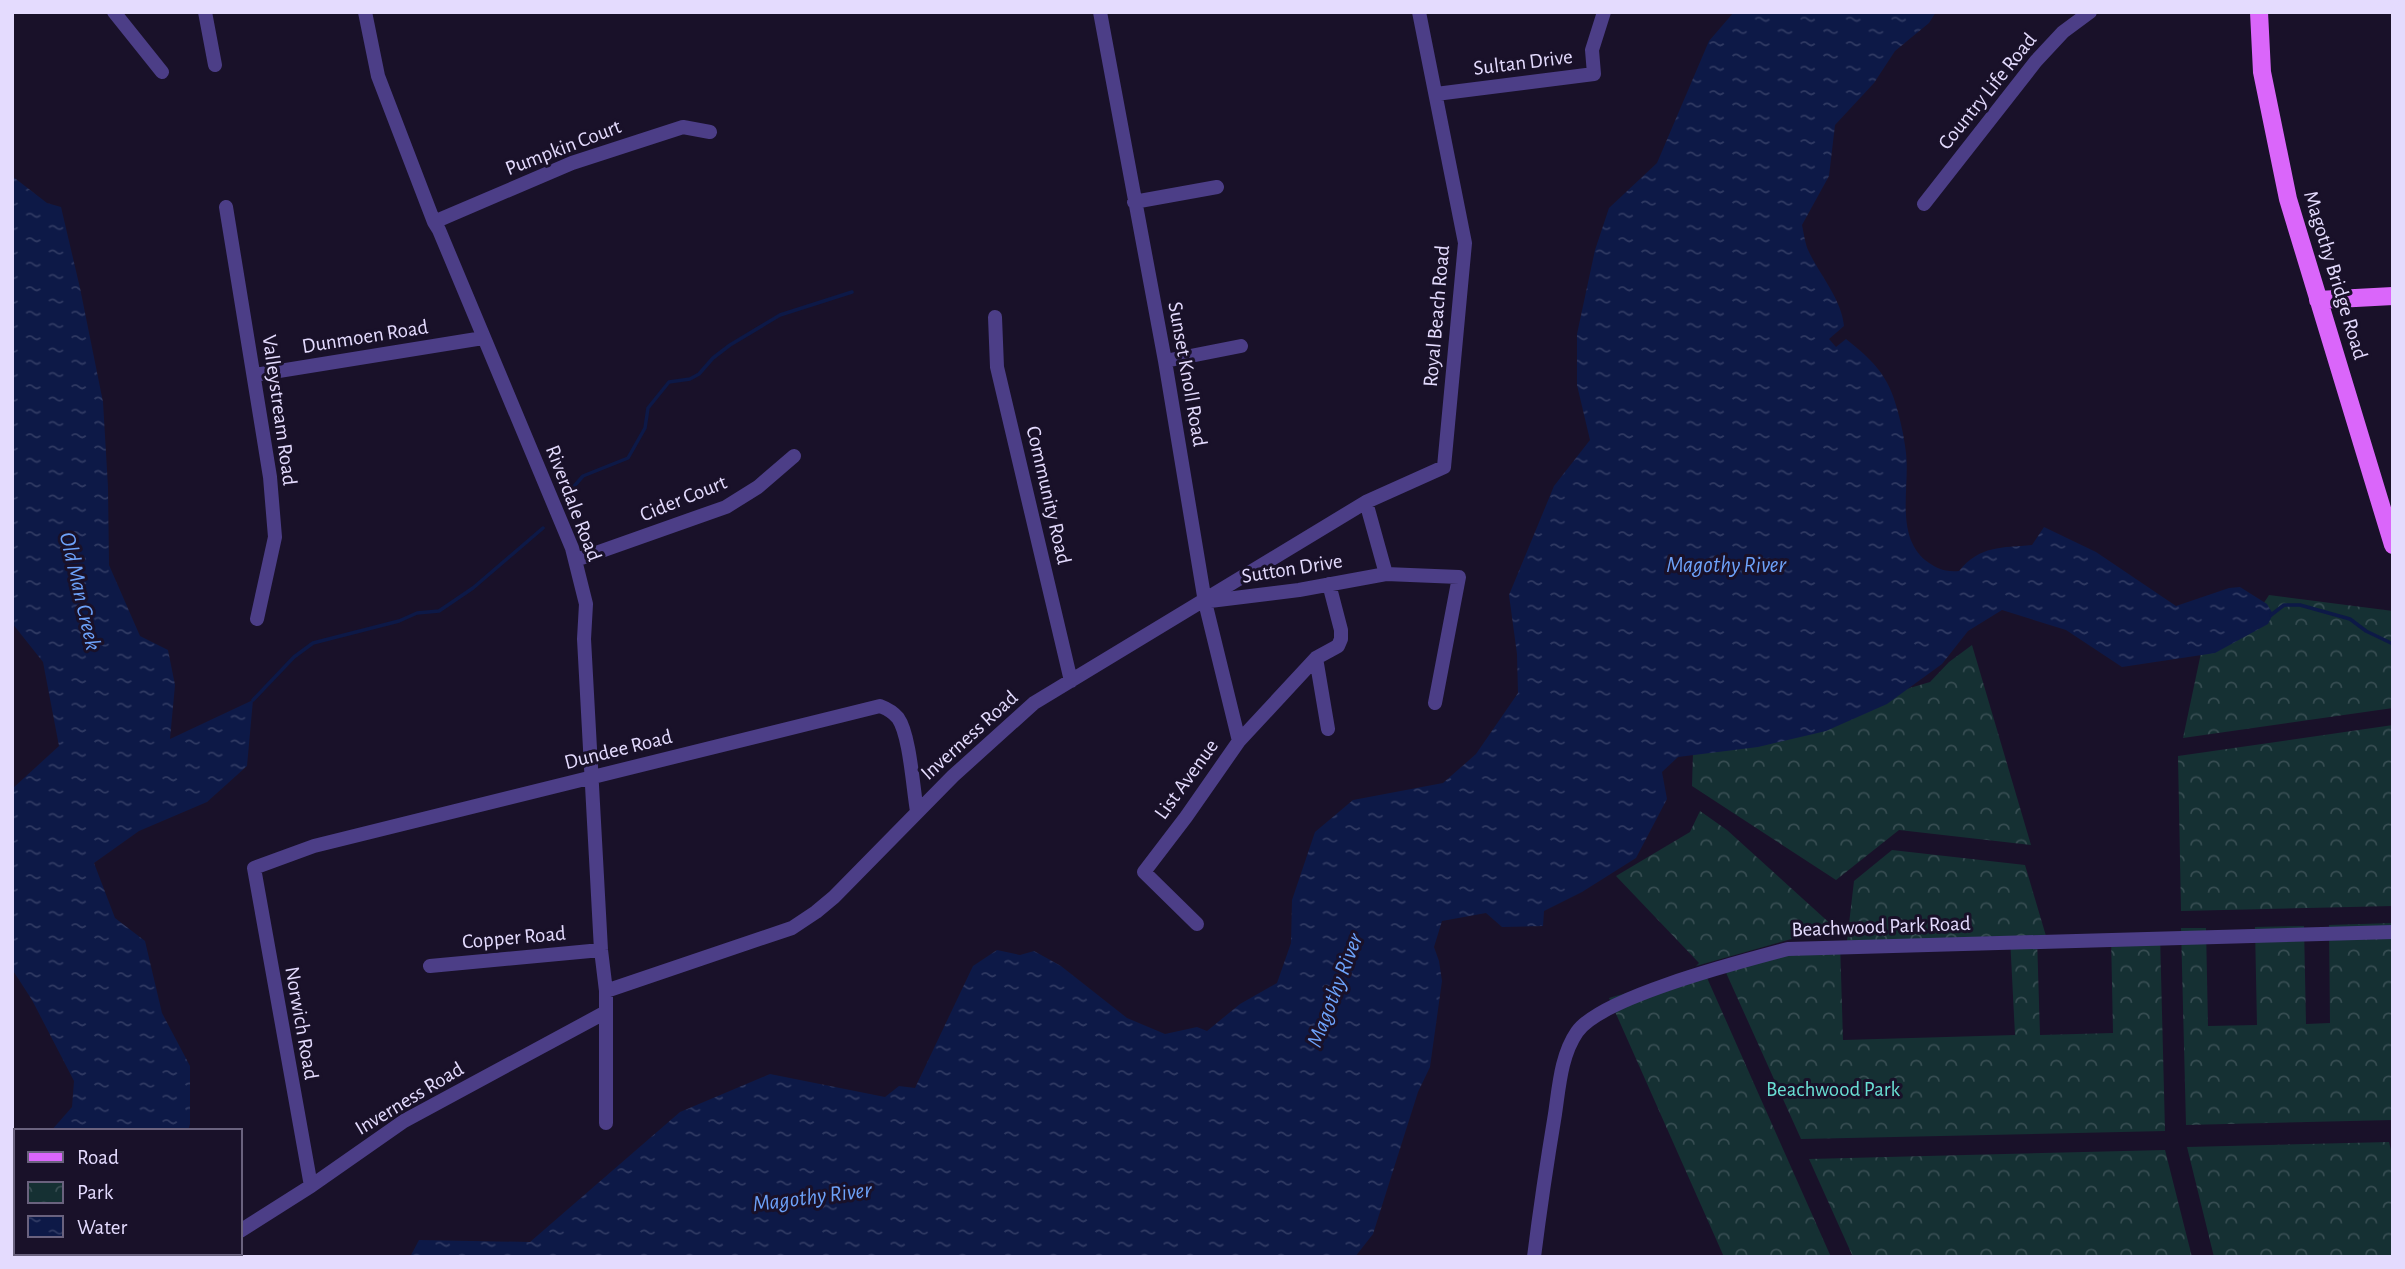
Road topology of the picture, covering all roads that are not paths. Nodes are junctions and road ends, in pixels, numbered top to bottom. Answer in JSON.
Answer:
{"nodes":[{"id":1,"x":114,"y":12,"type":"edge"},
{"id":2,"x":205,"y":12,"type":"edge"},
{"id":3,"x":365,"y":12,"type":"edge"},
{"id":4,"x":1100,"y":12,"type":"edge"},
{"id":5,"x":1419,"y":12,"type":"edge"},
{"id":6,"x":1604,"y":12,"type":"edge"},
{"id":7,"x":2090,"y":12,"type":"edge"},
{"id":8,"x":2259,"y":12,"type":"edge"},
{"id":9,"x":215,"y":65,"type":"dead end"},
{"id":10,"x":162,"y":72,"type":"dead end"},
{"id":11,"x":1436,"y":94,"type":"junction"},
{"id":12,"x":710,"y":131,"type":"dead end"},
{"id":13,"x":1217,"y":187,"type":"dead end"},
{"id":14,"x":1134,"y":202,"type":"junction"},
{"id":15,"x":1924,"y":204,"type":"dead end"},
{"id":16,"x":226,"y":207,"type":"dead end"},
{"id":17,"x":434,"y":222,"type":"junction"},
{"id":18,"x":2393,"y":296,"type":"edge"},
{"id":19,"x":2318,"y":300,"type":"junction"},
{"id":20,"x":995,"y":317,"type":"dead end"},
{"id":21,"x":483,"y":338,"type":"junction"},
{"id":22,"x":1241,"y":346,"type":"dead end"},
{"id":23,"x":1165,"y":361,"type":"junction"},
{"id":24,"x":254,"y":375,"type":"junction"},
{"id":25,"x":794,"y":456,"type":"dead end"},
{"id":26,"x":1366,"y":502,"type":"junction"},
{"id":27,"x":2393,"y":545,"type":"edge"},
{"id":28,"x":576,"y":560,"type":"junction"},
{"id":29,"x":1386,"y":573,"type":"junction"},
{"id":30,"x":1329,"y":584,"type":"junction"},
{"id":31,"x":1205,"y":602,"type":"junction"},
{"id":32,"x":257,"y":619,"type":"dead end"},
{"id":33,"x":1316,"y":658,"type":"junction"},
{"id":34,"x":1071,"y":681,"type":"junction"},
{"id":35,"x":1435,"y":703,"type":"dead end"},
{"id":36,"x":1328,"y":729,"type":"dead end"},
{"id":37,"x":1239,"y":741,"type":"junction"},
{"id":38,"x":592,"y":778,"type":"junction"},
{"id":39,"x":917,"y":811,"type":"junction"},
{"id":40,"x":254,"y":868,"type":"joint"},
{"id":41,"x":1197,"y":925,"type":"dead end"},
{"id":42,"x":2393,"y":932,"type":"edge"},
{"id":43,"x":601,"y":950,"type":"junction"},
{"id":44,"x":430,"y":966,"type":"dead end"},
{"id":45,"x":606,"y":991,"type":"junction"},
{"id":46,"x":606,"y":1012,"type":"junction"},
{"id":47,"x":606,"y":1123,"type":"dead end"},
{"id":48,"x":311,"y":1186,"type":"junction"},
{"id":49,"x":242,"y":1230,"type":"edge"},
{"id":50,"x":1534,"y":1257,"type":"edge"}],
"edges":[{"from":1,"to":10,"type":"street"},
{"from":2,"to":9,"type":"street"},
{"from":3,"to":17,"type":"street","name":"Riverdale Road"},
{"from":4,"to":14,"type":"street","name":"Sunset Knoll Road"},
{"from":5,"to":11,"type":"street","name":"Royal Beach Road"},
{"from":6,"to":11,"type":"street","name":"Sultan Drive"},
{"from":7,"to":15,"type":"street","name":"Country Life Road"},
{"from":8,"to":19,"type":"main road","name":"Magothy Bridge Road"},
{"from":11,"to":26,"type":"street","name":"Royal Beach Road"},
{"from":12,"to":17,"type":"street","name":"Pumpkin Court"},
{"from":13,"to":14,"type":"street"},
{"from":14,"to":23,"type":"street","name":"Sunset Knoll Road"},
{"from":16,"to":24,"type":"street","name":"Valleystream Road"},
{"from":17,"to":21,"type":"street","name":"Riverdale Road"},
{"from":18,"to":19,"type":"main road"},
{"from":19,"to":27,"type":"main road","name":"Magothy Bridge Road"},
{"from":20,"to":34,"type":"street","name":"Community Road"},
{"from":21,"to":24,"type":"street","name":"Dunmoen Road"},
{"from":21,"to":28,"type":"street","name":"Riverdale Road"},
{"from":22,"to":23,"type":"street"},
{"from":23,"to":31,"type":"street","name":"Sunset Knoll Road"},
{"from":24,"to":32,"type":"street","name":"Valleystream Road"},
{"from":25,"to":28,"type":"street","name":"Cider Court"},
{"from":26,"to":29,"type":"street"},
{"from":26,"to":31,"type":"street","name":"Inverness Road"},
{"from":28,"to":38,"type":"street","name":"Riverdale Road"},
{"from":29,"to":30,"type":"street","name":"Sutton Drive"},
{"from":29,"to":35,"type":"street","name":"Sutton Drive"},
{"from":30,"to":31,"type":"street","name":"Sutton Drive"},
{"from":30,"to":33,"type":"street","name":"List Avenue"},
{"from":31,"to":34,"type":"street","name":"Inverness Road"},
{"from":31,"to":37,"type":"street","name":"Sunset Knoll Road"},
{"from":33,"to":36,"type":"street"},
{"from":33,"to":37,"type":"street","name":"List Avenue"},
{"from":34,"to":39,"type":"street","name":"Inverness Road"},
{"from":37,"to":41,"type":"street","name":"List Avenue"},
{"from":38,"to":39,"type":"street","name":"Dundee Road"},
{"from":38,"to":40,"type":"street","name":"Dundee Road"},
{"from":38,"to":43,"type":"street","name":"Riverdale Road"},
{"from":39,"to":45,"type":"street","name":"Inverness Road"},
{"from":40,"to":48,"type":"street","name":"Norwich Road"},
{"from":42,"to":50,"type":"street","name":"Beachwood Park Road"},
{"from":43,"to":44,"type":"street","name":"Copper Road"},
{"from":43,"to":45,"type":"street","name":"Riverdale Road"},
{"from":45,"to":46,"type":"street","name":"Riverdale Road"},
{"from":46,"to":47,"type":"street","name":"Riverdale Road"},
{"from":46,"to":48,"type":"street","name":"Inverness Road"},
{"from":48,"to":49,"type":"street","name":"Inverness Road"}]}
